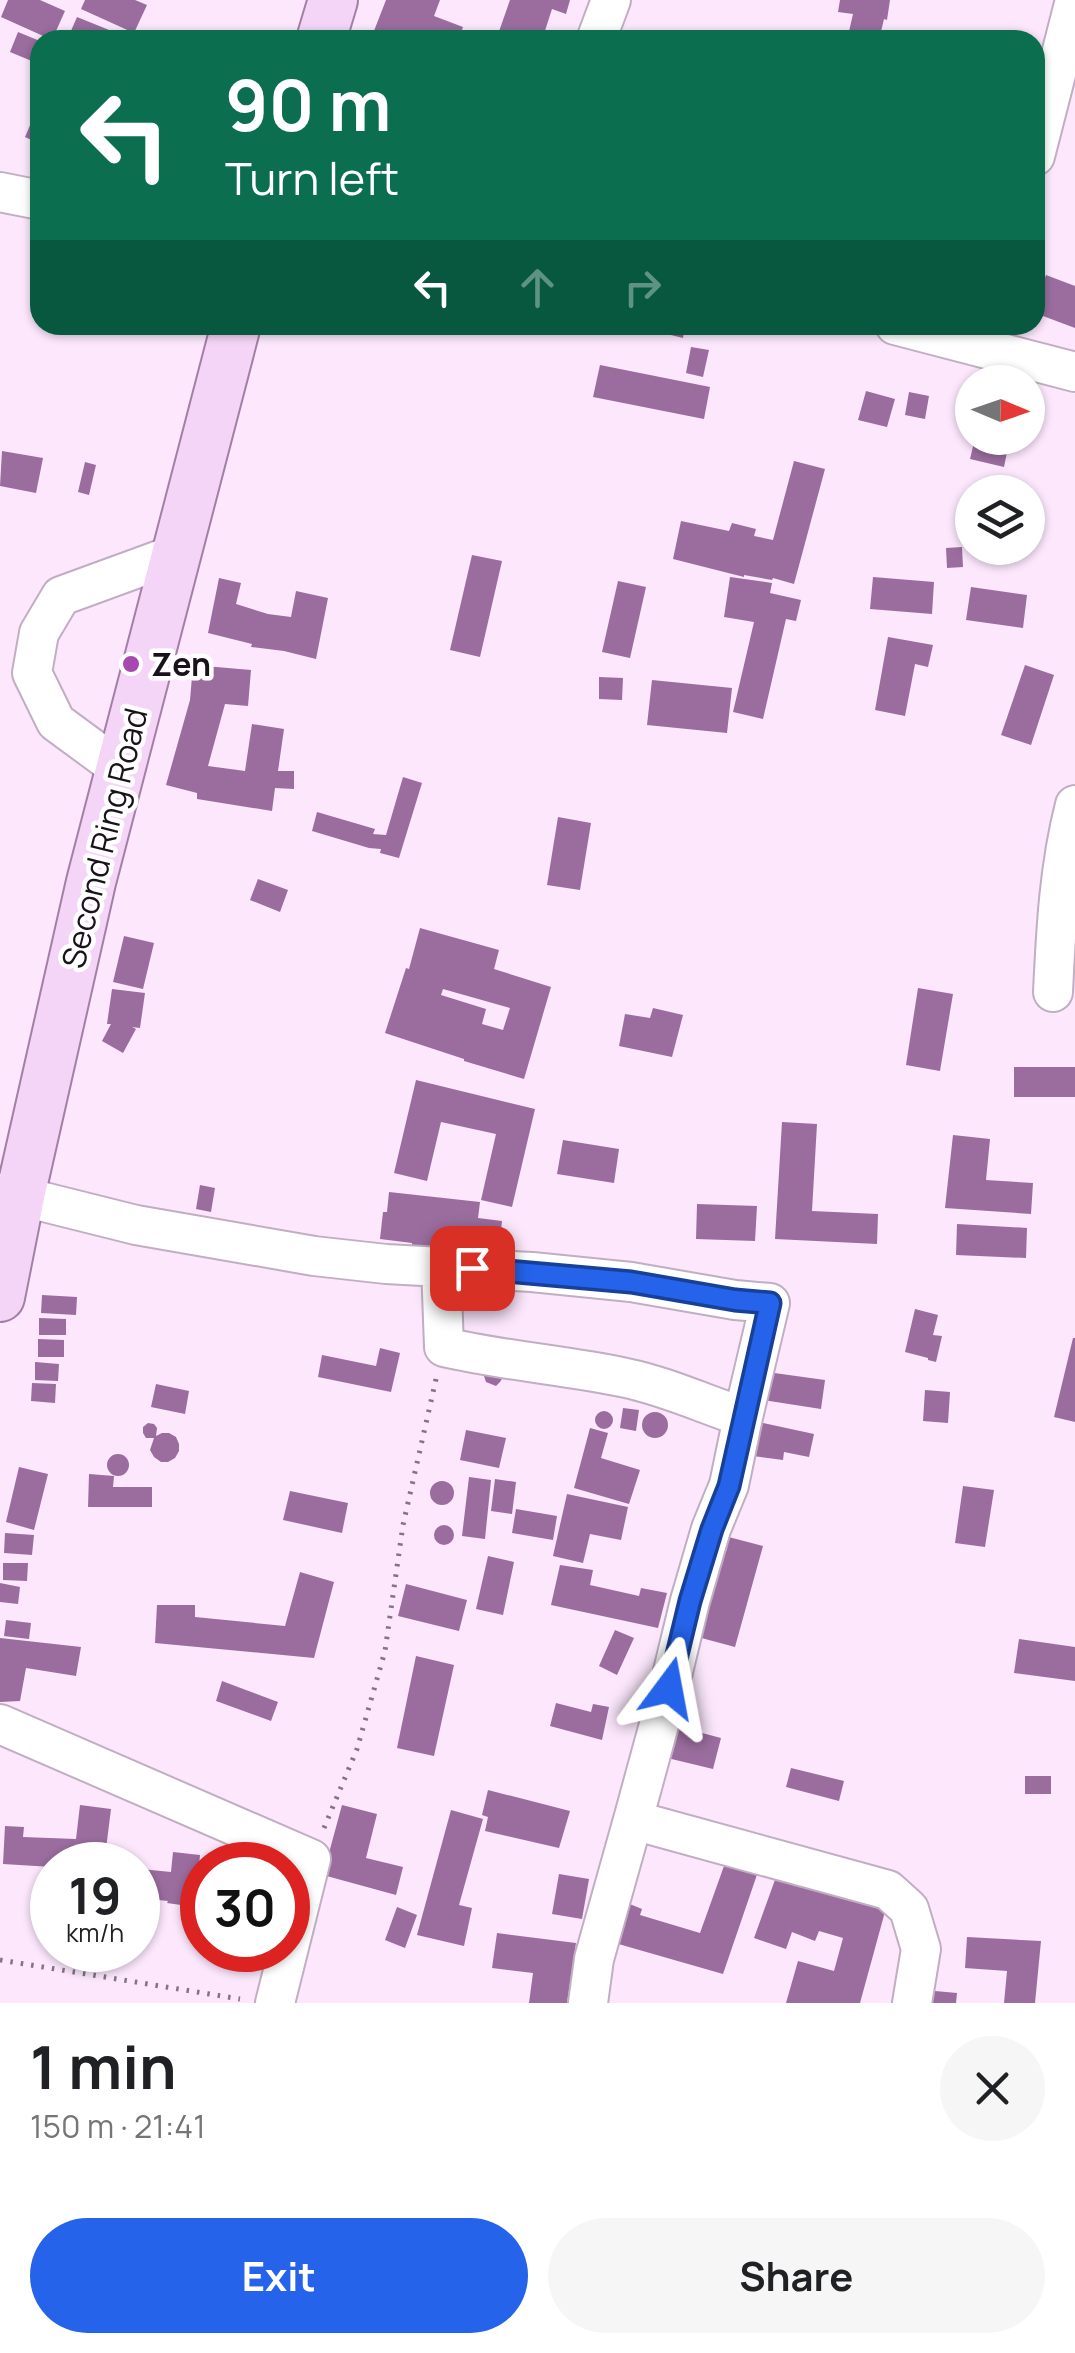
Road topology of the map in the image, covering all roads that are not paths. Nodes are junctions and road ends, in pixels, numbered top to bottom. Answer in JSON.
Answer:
{"nodes":[{"id":1,"x":332,"y":0,"type":"edge"},
{"id":2,"x":611,"y":0,"type":"edge"},
{"id":3,"x":1075,"y":0,"type":"edge"},
{"id":4,"x":324,"y":30,"type":"edge"},
{"id":5,"x":600,"y":30,"type":"edge"},
{"id":6,"x":1045,"y":117,"type":"edge"},
{"id":7,"x":0,"y":192,"type":"edge"},
{"id":8,"x":30,"y":198,"type":"edge"},
{"id":9,"x":233,"y":335,"type":"edge"},
{"id":10,"x":988,"y":337,"type":"edge"},
{"id":11,"x":1075,"y":372,"type":"edge"},
{"id":12,"x":176,"y":554,"type":"junction"},
{"id":13,"x":120,"y":769,"type":"junction"},
{"id":14,"x":1075,"y":805,"type":"edge"},
{"id":15,"x":1052,"y":992,"type":"dead end"},
{"id":16,"x":10,"y":1194,"type":"edge"},
{"id":17,"x":441,"y":1265,"type":"junction"},
{"id":18,"x":0,"y":1296,"type":"edge"},
{"id":19,"x":742,"y":1417,"type":"junction"},
{"id":20,"x":0,"y":1724,"type":"edge"},
{"id":21,"x":633,"y":1820,"type":"junction"},
{"id":22,"x":258,"y":2001,"type":"edge"},
{"id":23,"x":588,"y":2003,"type":"edge"},
{"id":24,"x":912,"y":2003,"type":"edge"}],
"edges":[{"from":1,"to":4,"type":"main road"},
{"from":2,"to":5,"type":"street"},
{"from":3,"to":6,"type":"street"},
{"from":7,"to":8,"type":"street"},
{"from":9,"to":12,"type":"main road","name":"Second Ring Road"},
{"from":10,"to":11,"type":"street"},
{"from":12,"to":13,"type":"main road","name":"Second Ring Road"},
{"from":12,"to":13,"type":"street"},
{"from":13,"to":16,"type":"main road","name":"Second Ring Road"},
{"from":14,"to":15,"type":"street"},
{"from":16,"to":17,"type":"street"},
{"from":16,"to":18,"type":"main road","name":"Second Ring Road"},
{"from":17,"to":19,"type":"street"},
{"from":17,"to":19,"type":"street"},
{"from":19,"to":21,"type":"street"},
{"from":20,"to":22,"type":"street"},
{"from":21,"to":23,"type":"street"},
{"from":21,"to":24,"type":"street"}]}
